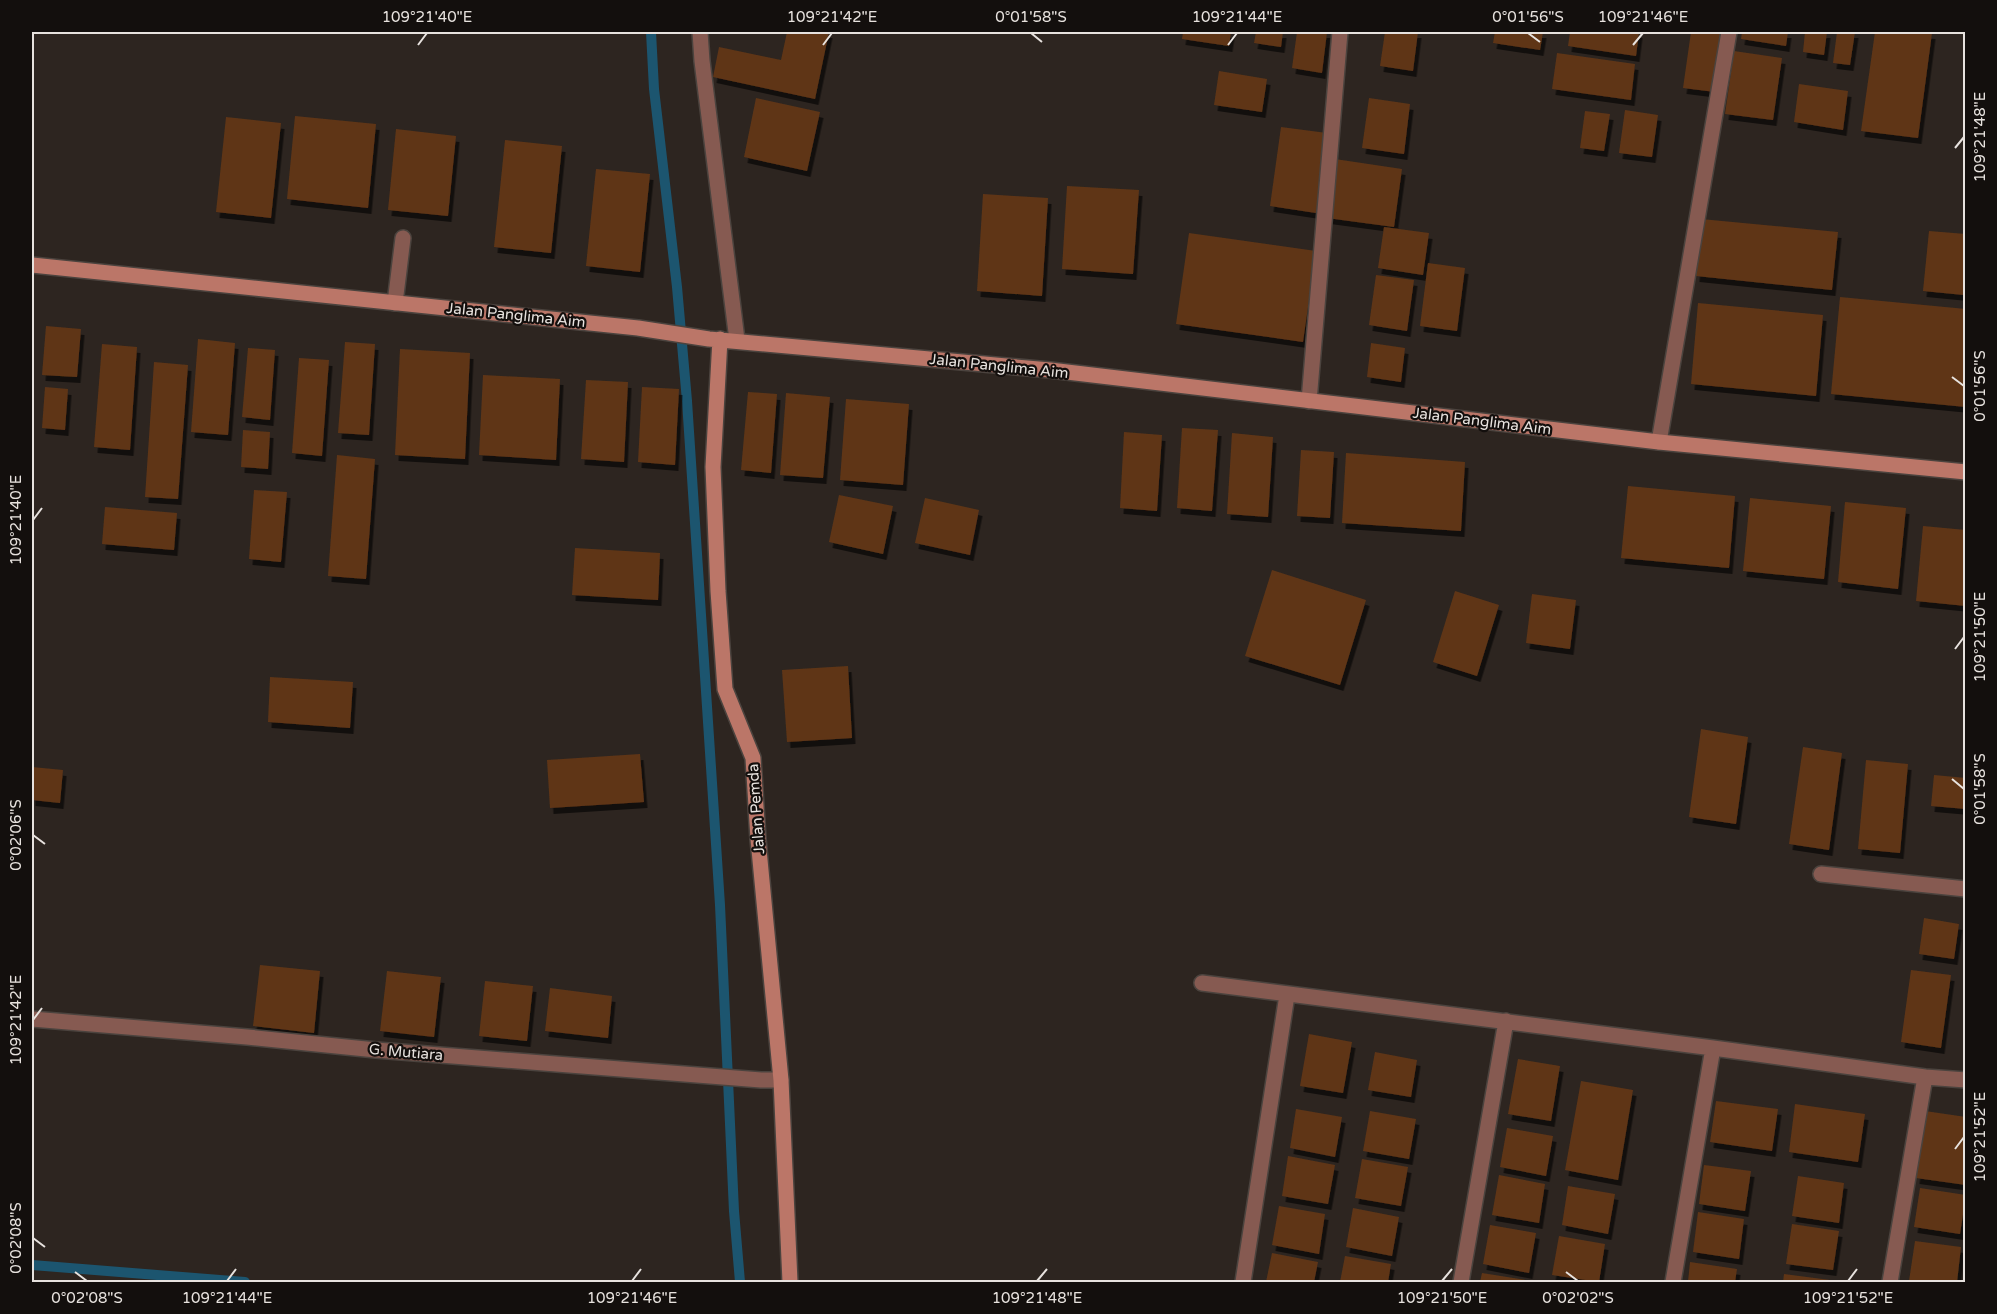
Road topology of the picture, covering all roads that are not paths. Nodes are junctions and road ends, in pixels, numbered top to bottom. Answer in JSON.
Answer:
{"nodes":[{"id":1,"x":700,"y":32,"type":"edge"},
{"id":2,"x":1340,"y":32,"type":"edge"},
{"id":3,"x":1729,"y":32,"type":"edge"},
{"id":4,"x":403,"y":237,"type":"dead end"},
{"id":5,"x":32,"y":265,"type":"edge"},
{"id":6,"x":394,"y":303,"type":"junction"},
{"id":7,"x":715,"y":339,"type":"junction"},
{"id":8,"x":737,"y":340,"type":"junction"},
{"id":9,"x":1308,"y":401,"type":"junction"},
{"id":10,"x":1659,"y":442,"type":"junction"},
{"id":11,"x":1965,"y":472,"type":"edge"},
{"id":12,"x":1821,"y":874,"type":"dead end"},
{"id":13,"x":1965,"y":889,"type":"edge"},
{"id":14,"x":1202,"y":983,"type":"dead end"},
{"id":15,"x":1287,"y":995,"type":"junction"},
{"id":16,"x":32,"y":1019,"type":"edge"},
{"id":17,"x":1506,"y":1021,"type":"junction"},
{"id":18,"x":1713,"y":1047,"type":"junction"},
{"id":19,"x":1925,"y":1077,"type":"junction"},
{"id":20,"x":781,"y":1080,"type":"junction"},
{"id":21,"x":1965,"y":1080,"type":"edge"},
{"id":22,"x":790,"y":1282,"type":"edge"},
{"id":23,"x":1243,"y":1282,"type":"edge"},
{"id":24,"x":1461,"y":1282,"type":"edge"},
{"id":25,"x":1673,"y":1282,"type":"edge"},
{"id":26,"x":1890,"y":1282,"type":"edge"}],
"edges":[{"from":1,"to":8,"type":"street"},
{"from":2,"to":9,"type":"street"},
{"from":3,"to":10,"type":"street"},
{"from":4,"to":6,"type":"street"},
{"from":5,"to":6,"type":"street","name":"Jalan Panglima Aim"},
{"from":6,"to":7,"type":"street","name":"Jalan Panglima Aim"},
{"from":7,"to":8,"type":"street","name":"Jalan Panglima Aim"},
{"from":7,"to":20,"type":"street","name":"Jalan Pemda"},
{"from":8,"to":9,"type":"street","name":"Jalan Panglima Aim"},
{"from":9,"to":10,"type":"street","name":"Jalan Panglima Aim"},
{"from":10,"to":11,"type":"street","name":"Jalan Panglima Aim"},
{"from":12,"to":13,"type":"street"},
{"from":14,"to":15,"type":"street"},
{"from":15,"to":17,"type":"street"},
{"from":15,"to":23,"type":"street"},
{"from":16,"to":20,"type":"street","name":"G. Mutiara"},
{"from":17,"to":18,"type":"street"},
{"from":17,"to":24,"type":"street"},
{"from":18,"to":19,"type":"street"},
{"from":18,"to":25,"type":"street"},
{"from":19,"to":21,"type":"street"},
{"from":19,"to":26,"type":"street"},
{"from":20,"to":22,"type":"street","name":"Jalan Pemda"}]}
